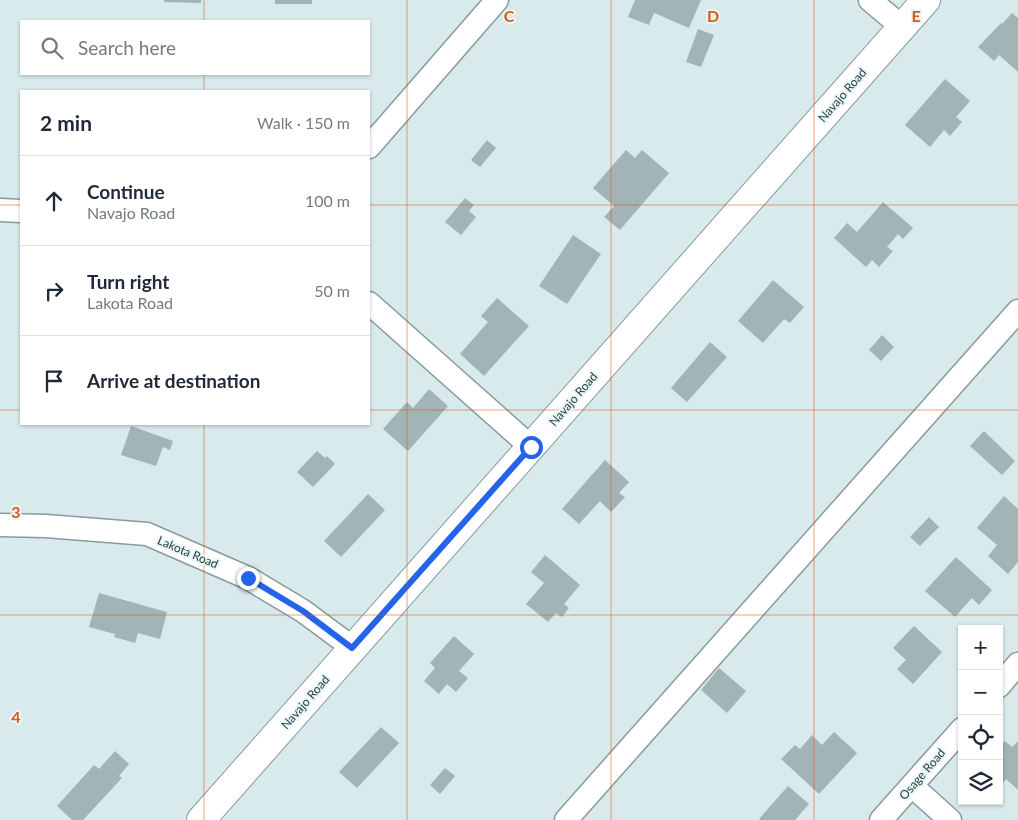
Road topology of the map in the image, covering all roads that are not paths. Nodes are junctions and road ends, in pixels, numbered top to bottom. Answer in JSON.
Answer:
{"nodes":[{"id":1,"x":497,"y":0,"type":"edge"},
{"id":2,"x":870,"y":0,"type":"edge"},
{"id":3,"x":926,"y":0,"type":"edge"},
{"id":4,"x":902,"y":27,"type":"junction"},
{"id":5,"x":370,"y":146,"type":"edge"},
{"id":6,"x":0,"y":210,"type":"edge"},
{"id":7,"x":20,"y":211,"type":"edge"},
{"id":8,"x":370,"y":304,"type":"edge"},
{"id":9,"x":1018,"y":311,"type":"edge"},
{"id":10,"x":531,"y":447,"type":"junction"},
{"id":11,"x":0,"y":525,"type":"edge"},
{"id":12,"x":352,"y":648,"type":"junction"},
{"id":13,"x":1018,"y":664,"type":"edge"},
{"id":14,"x":1003,"y":681,"type":"edge"},
{"id":15,"x":958,"y":734,"type":"edge"},
{"id":16,"x":912,"y":786,"type":"junction"},
{"id":17,"x":201,"y":820,"type":"edge"},
{"id":18,"x":566,"y":820,"type":"edge"},
{"id":19,"x":881,"y":820,"type":"edge"},
{"id":20,"x":950,"y":820,"type":"edge"}],
"edges":[{"from":1,"to":5,"type":"street"},
{"from":2,"to":4,"type":"street"},
{"from":3,"to":4,"type":"main road","name":"Navajo Road"},
{"from":4,"to":10,"type":"main road","name":"Navajo Road"},
{"from":6,"to":7,"type":"street"},
{"from":8,"to":10,"type":"street"},
{"from":9,"to":18,"type":"street"},
{"from":10,"to":12,"type":"main road","name":"Navajo Road"},
{"from":11,"to":12,"type":"street","name":"Lakota Road"},
{"from":12,"to":17,"type":"main road","name":"Navajo Road"},
{"from":13,"to":14,"type":"street"},
{"from":15,"to":16,"type":"street","name":"Osage Road"},
{"from":16,"to":19,"type":"street","name":"Osage Road"},
{"from":16,"to":20,"type":"street"}]}
